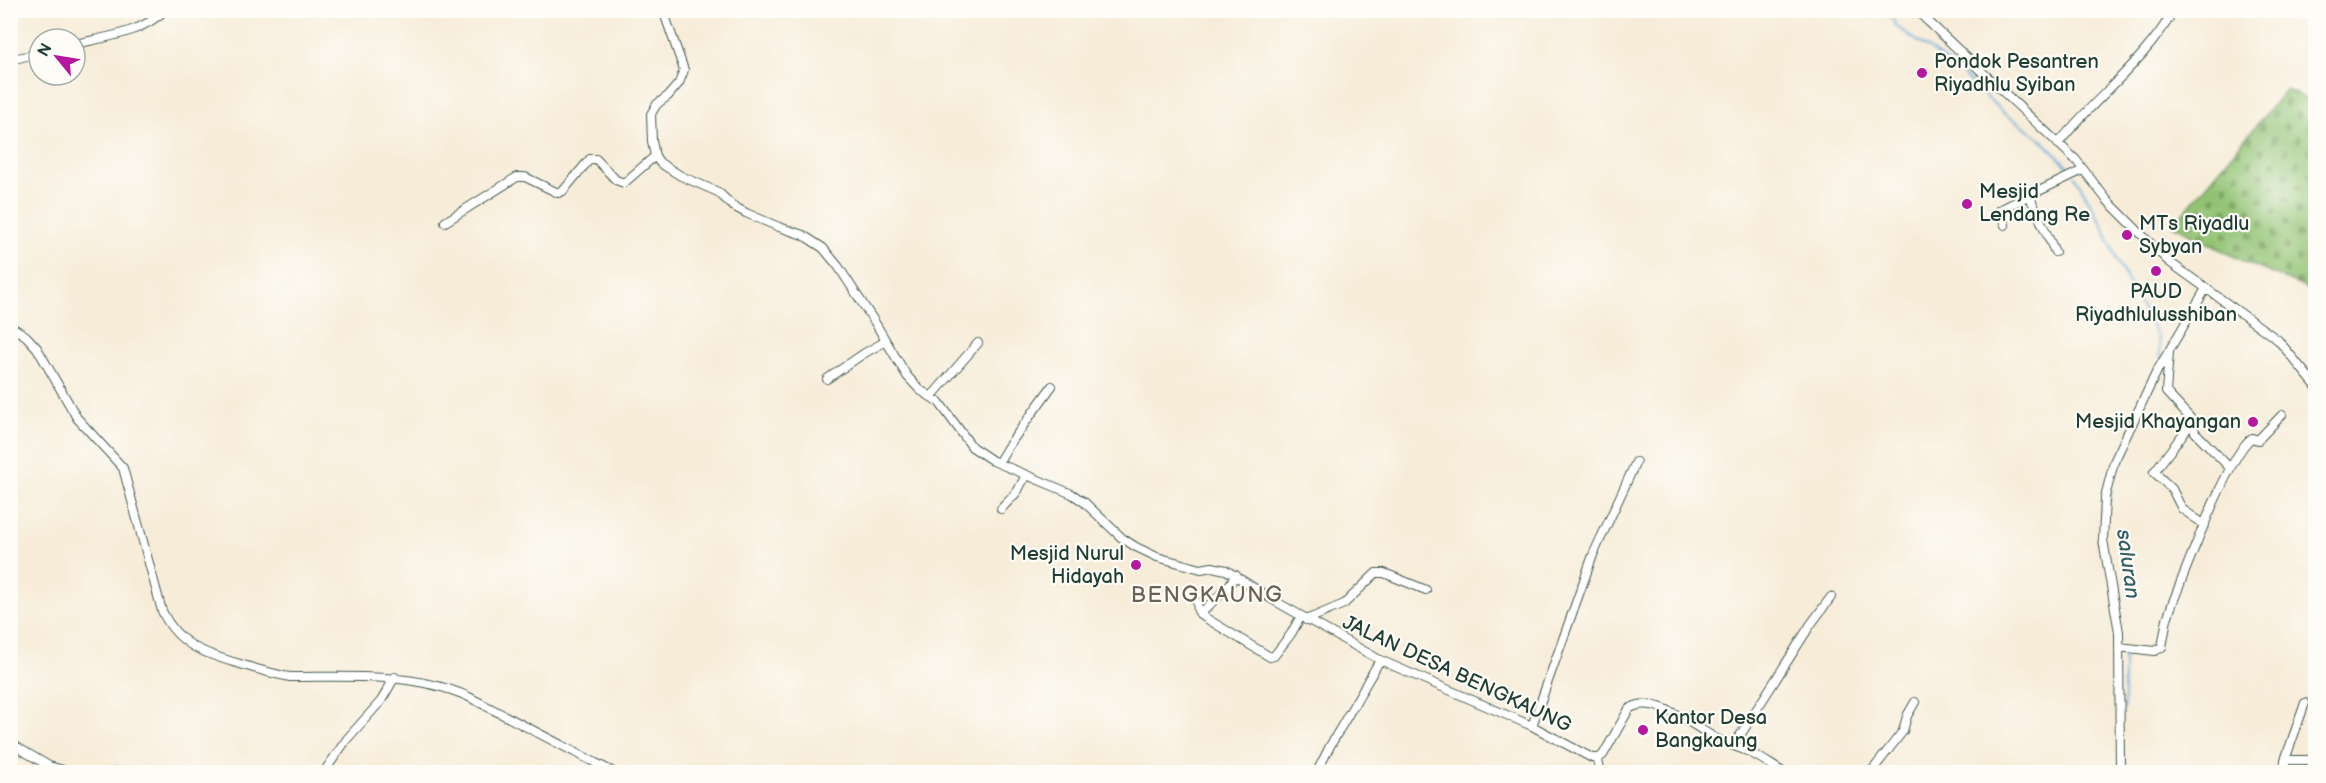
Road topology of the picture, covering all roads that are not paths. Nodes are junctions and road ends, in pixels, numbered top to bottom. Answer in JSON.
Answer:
{"nodes":[{"id":1,"x":165,"y":10,"type":"edge"},
{"id":2,"x":663,"y":10,"type":"edge"},
{"id":3,"x":1916,"y":10,"type":"edge"},
{"id":4,"x":2174,"y":10,"type":"edge"},
{"id":5,"x":87,"y":41,"type":"edge"},
{"id":6,"x":27,"y":56,"type":"edge"},
{"id":7,"x":10,"y":60,"type":"edge"},
{"id":8,"x":2058,"y":144,"type":"junction"},
{"id":9,"x":655,"y":156,"type":"junction"},
{"id":10,"x":2082,"y":171,"type":"junction"},
{"id":11,"x":2029,"y":195,"type":"junction"},
{"id":12,"x":445,"y":222,"type":"dead end"},
{"id":13,"x":2005,"y":225,"type":"dead end"},
{"id":14,"x":2055,"y":252,"type":"dead end"},
{"id":15,"x":2205,"y":290,"type":"junction"},
{"id":16,"x":10,"y":326,"type":"edge"},
{"id":17,"x":886,"y":341,"type":"junction"},
{"id":18,"x":978,"y":343,"type":"dead end"},
{"id":19,"x":2169,"y":348,"type":"junction"},
{"id":20,"x":827,"y":379,"type":"dead end"},
{"id":21,"x":1052,"y":386,"type":"dead end"},
{"id":22,"x":2316,"y":386,"type":"edge"},
{"id":23,"x":931,"y":397,"type":"junction"},
{"id":24,"x":2282,"y":415,"type":"dead end"},
{"id":25,"x":2193,"y":421,"type":"junction"},
{"id":26,"x":1636,"y":462,"type":"dead end"},
{"id":27,"x":998,"y":463,"type":"junction"},
{"id":28,"x":2230,"y":468,"type":"junction"},
{"id":29,"x":1026,"y":475,"type":"junction"},
{"id":30,"x":1001,"y":509,"type":"dead end"},
{"id":31,"x":2205,"y":525,"type":"junction"},
{"id":32,"x":1236,"y":575,"type":"junction"},
{"id":33,"x":1426,"y":590,"type":"dead end"},
{"id":34,"x":1831,"y":597,"type":"dead end"},
{"id":35,"x":1197,"y":602,"type":"dead end"},
{"id":36,"x":1200,"y":614,"type":"junction"},
{"id":37,"x":1304,"y":618,"type":"junction"},
{"id":38,"x":2122,"y":647,"type":"junction"},
{"id":39,"x":1380,"y":660,"type":"junction"},
{"id":40,"x":395,"y":677,"type":"junction"},
{"id":41,"x":1915,"y":702,"type":"dead end"},
{"id":42,"x":2305,"y":704,"type":"dead end"},
{"id":43,"x":1532,"y":726,"type":"junction"},
{"id":44,"x":10,"y":743,"type":"edge"},
{"id":45,"x":1734,"y":745,"type":"junction"},
{"id":46,"x":1597,"y":758,"type":"junction"},
{"id":47,"x":2285,"y":759,"type":"junction"},
{"id":48,"x":2316,"y":760,"type":"edge"},
{"id":49,"x":1598,"y":771,"type":"edge"},
{"id":50,"x":70,"y":772,"type":"edge"},
{"id":51,"x":114,"y":772,"type":"edge"},
{"id":52,"x":181,"y":772,"type":"edge"},
{"id":53,"x":324,"y":772,"type":"edge"},
{"id":54,"x":613,"y":772,"type":"edge"},
{"id":55,"x":1317,"y":772,"type":"edge"},
{"id":56,"x":1783,"y":772,"type":"edge"},
{"id":57,"x":1871,"y":772,"type":"edge"},
{"id":58,"x":2120,"y":772,"type":"edge"},
{"id":59,"x":2284,"y":772,"type":"edge"}],
"edges":[{"from":1,"to":5,"type":"street"},
{"from":2,"to":9,"type":"street"},
{"from":3,"to":8,"type":"street"},
{"from":4,"to":8,"type":"street"},
{"from":6,"to":7,"type":"street"},
{"from":8,"to":10,"type":"street"},
{"from":9,"to":12,"type":"street"},
{"from":9,"to":17,"type":"street","name":"JALAN DESA BENGKAUNG"},
{"from":10,"to":11,"type":"street"},
{"from":10,"to":15,"type":"street"},
{"from":11,"to":13,"type":"street"},
{"from":11,"to":14,"type":"street"},
{"from":15,"to":19,"type":"street"},
{"from":15,"to":22,"type":"street"},
{"from":16,"to":40,"type":"street"},
{"from":17,"to":20,"type":"street"},
{"from":17,"to":23,"type":"street","name":"JALAN DESA BENGKAUNG"},
{"from":18,"to":23,"type":"street"},
{"from":19,"to":25,"type":"street"},
{"from":19,"to":38,"type":"street"},
{"from":21,"to":27,"type":"street"},
{"from":23,"to":27,"type":"street","name":"JALAN DESA BENGKAUNG"},
{"from":24,"to":28,"type":"street"},
{"from":25,"to":28,"type":"street"},
{"from":25,"to":31,"type":"street"},
{"from":26,"to":43,"type":"street"},
{"from":27,"to":29,"type":"street","name":"JALAN DESA BENGKAUNG"},
{"from":28,"to":31,"type":"street"},
{"from":29,"to":30,"type":"street"},
{"from":29,"to":32,"type":"street","name":"JALAN DESA BENGKAUNG"},
{"from":31,"to":38,"type":"street"},
{"from":32,"to":36,"type":"street"},
{"from":32,"to":37,"type":"street","name":"JALAN DESA BENGKAUNG"},
{"from":33,"to":37,"type":"street"},
{"from":34,"to":45,"type":"street"},
{"from":35,"to":36,"type":"street"},
{"from":36,"to":37,"type":"street"},
{"from":37,"to":39,"type":"street","name":"JALAN DESA BENGKAUNG"},
{"from":38,"to":58,"type":"street"},
{"from":39,"to":43,"type":"street","name":"JALAN DESA BENGKAUNG"},
{"from":39,"to":55,"type":"street"},
{"from":40,"to":53,"type":"street"},
{"from":40,"to":54,"type":"street"},
{"from":41,"to":57,"type":"street"},
{"from":42,"to":47,"type":"street"},
{"from":43,"to":46,"type":"street","name":"JALAN DESA BENGKAUNG"},
{"from":44,"to":50,"type":"street"},
{"from":45,"to":46,"type":"street"},
{"from":45,"to":56,"type":"street"},
{"from":46,"to":49,"type":"street"},
{"from":47,"to":48,"type":"street"},
{"from":47,"to":59,"type":"street"},
{"from":51,"to":52,"type":"street"}]}
